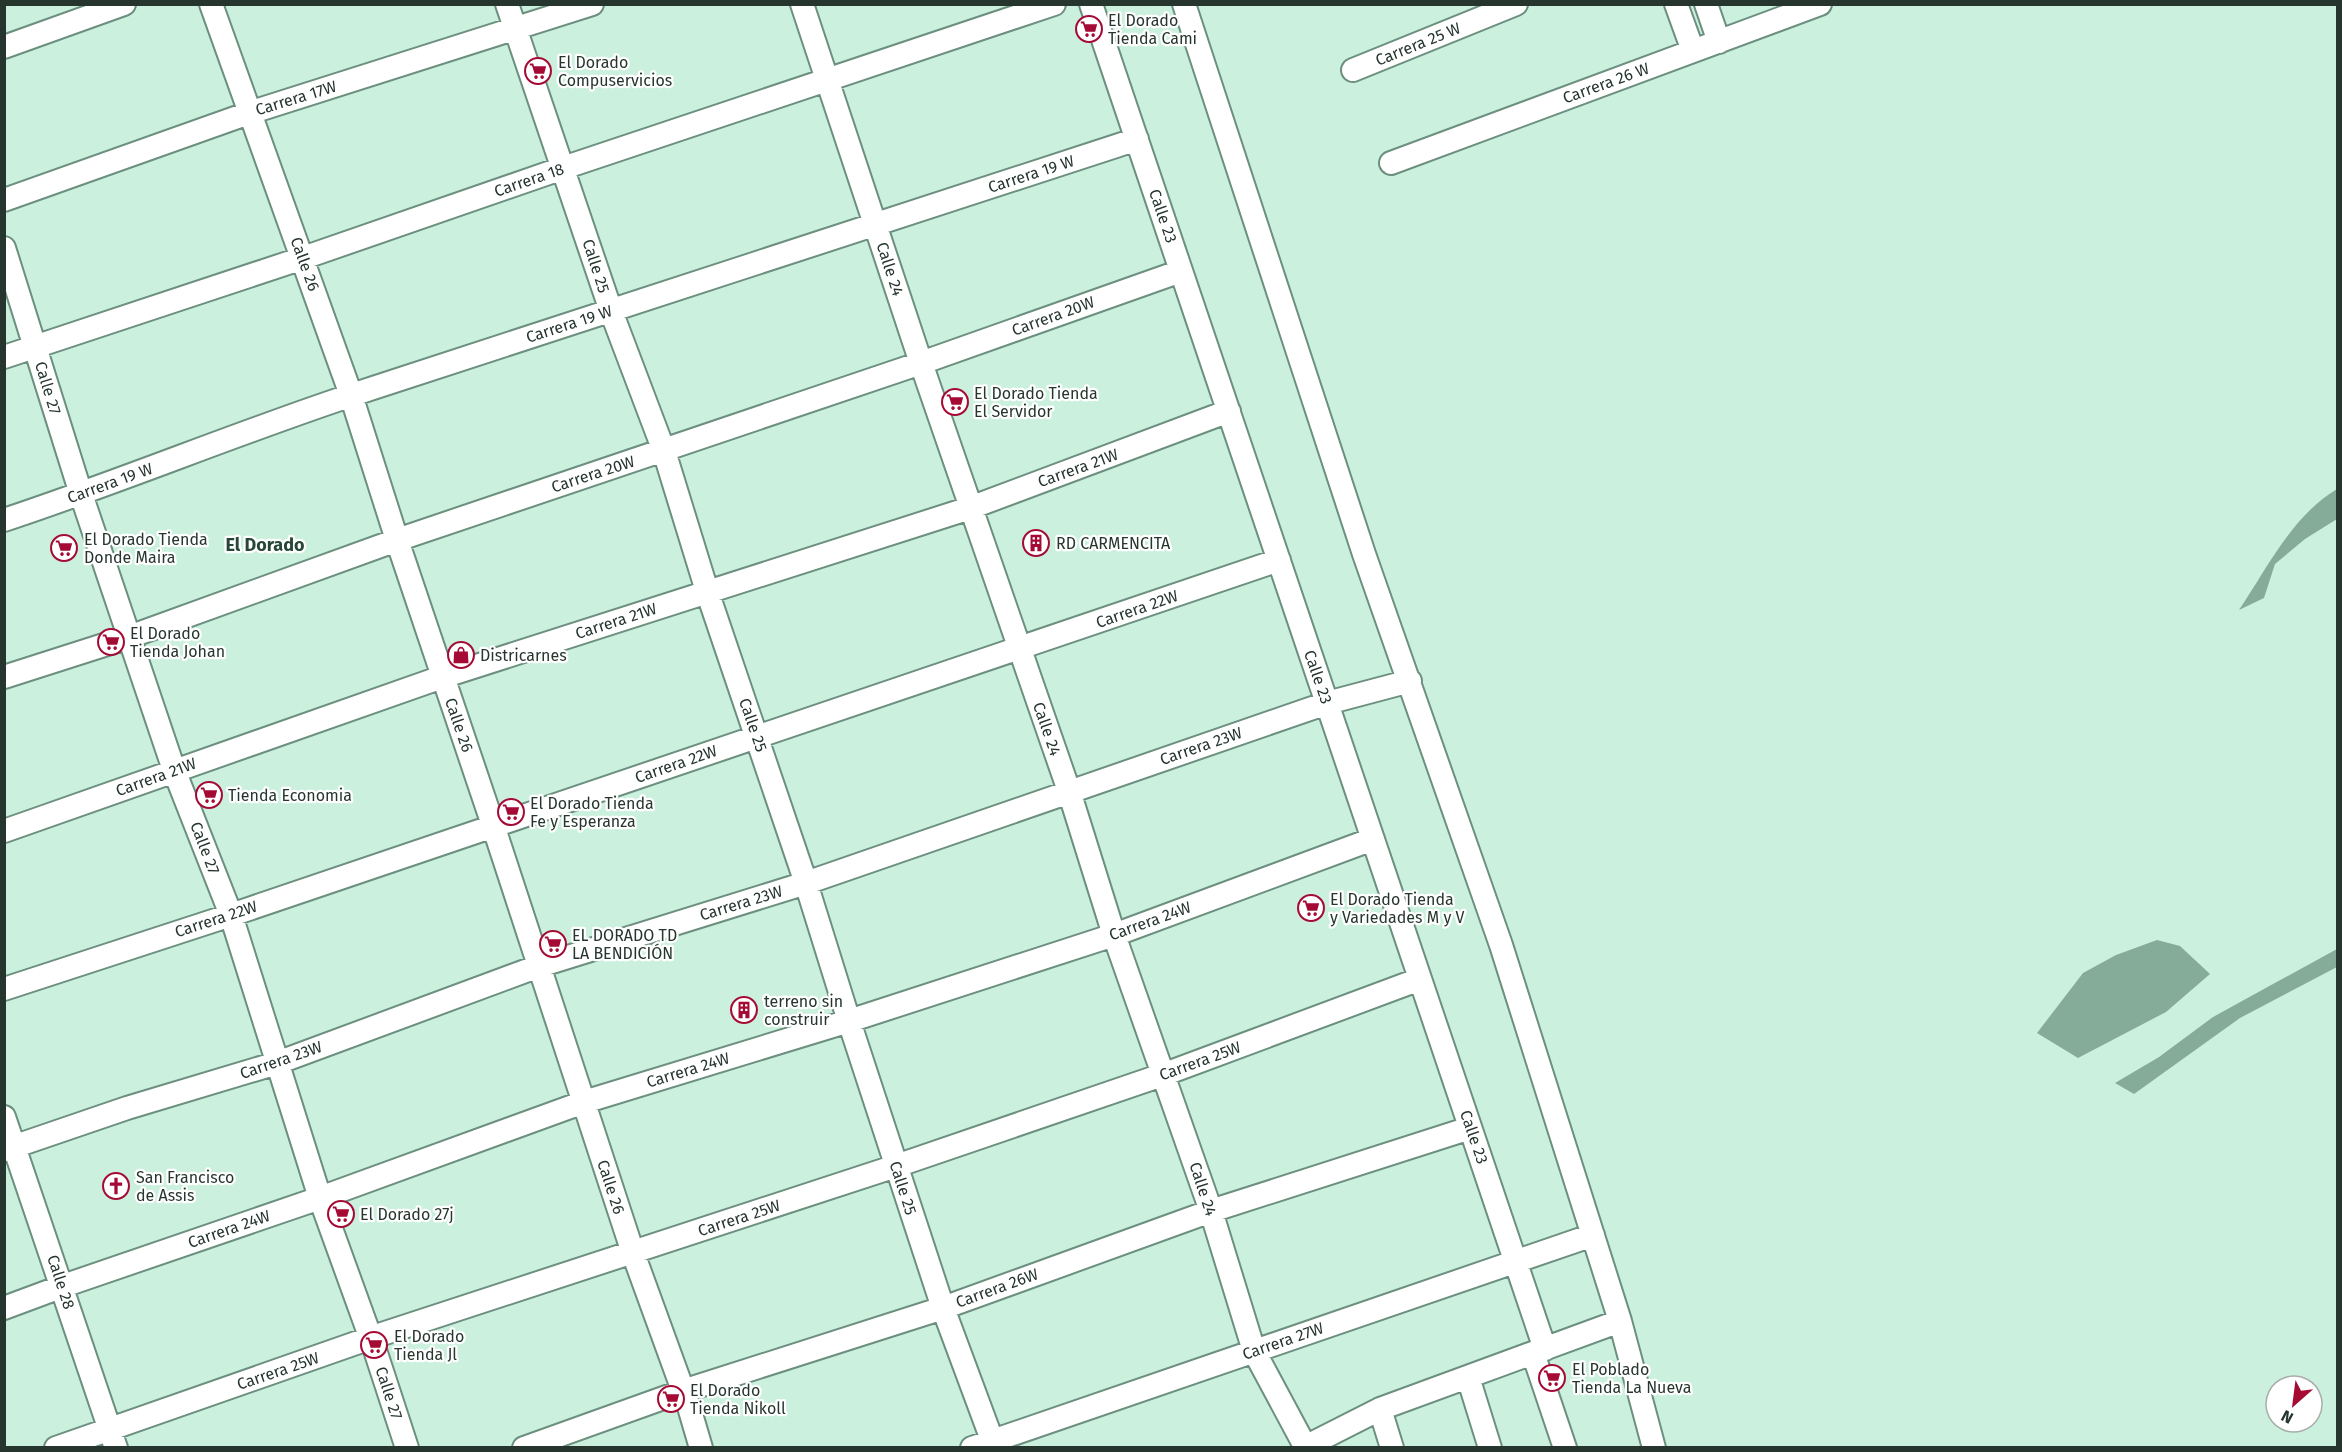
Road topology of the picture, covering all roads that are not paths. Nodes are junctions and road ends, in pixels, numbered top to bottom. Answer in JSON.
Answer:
{"nodes":[{"id":1,"x":124,"y":4,"type":"edge"},
{"id":2,"x":211,"y":4,"type":"edge"},
{"id":3,"x":507,"y":4,"type":"edge"},
{"id":4,"x":592,"y":4,"type":"edge"},
{"id":5,"x":802,"y":4,"type":"edge"},
{"id":6,"x":1054,"y":4,"type":"edge"},
{"id":7,"x":1091,"y":4,"type":"edge"},
{"id":8,"x":1184,"y":4,"type":"edge"},
{"id":9,"x":1516,"y":4,"type":"edge"},
{"id":10,"x":1676,"y":4,"type":"edge"},
{"id":11,"x":1706,"y":4,"type":"edge"},
{"id":12,"x":1820,"y":4,"type":"edge"},
{"id":13,"x":516,"y":30,"type":"junction"},
{"id":14,"x":1719,"y":42,"type":"junction"},
{"id":15,"x":4,"y":47,"type":"edge"},
{"id":16,"x":1693,"y":51,"type":"junction"},
{"id":17,"x":1353,"y":70,"type":"dead end"},
{"id":18,"x":826,"y":81,"type":"junction"},
{"id":19,"x":249,"y":113,"type":"junction"},
{"id":20,"x":1137,"y":139,"type":"junction"},
{"id":21,"x":1391,"y":163,"type":"dead end"},
{"id":22,"x":563,"y":168,"type":"junction"},
{"id":23,"x":4,"y":200,"type":"edge"},
{"id":24,"x":877,"y":226,"type":"junction"},
{"id":25,"x":4,"y":248,"type":"edge"},
{"id":26,"x":303,"y":258,"type":"junction"},
{"id":27,"x":1181,"y":271,"type":"junction"},
{"id":28,"x":611,"y":311,"type":"junction"},
{"id":29,"x":36,"y":346,"type":"junction"},
{"id":30,"x":4,"y":357,"type":"edge"},
{"id":31,"x":921,"y":363,"type":"junction"},
{"id":32,"x":351,"y":395,"type":"junction"},
{"id":33,"x":1229,"y":411,"type":"junction"},
{"id":34,"x":664,"y":451,"type":"junction"},
{"id":35,"x":81,"y":495,"type":"junction"},
{"id":36,"x":970,"y":508,"type":"junction"},
{"id":37,"x":4,"y":520,"type":"edge"},
{"id":38,"x":397,"y":540,"type":"junction"},
{"id":39,"x":1279,"y":560,"type":"junction"},
{"id":40,"x":707,"y":591,"type":"junction"},
{"id":41,"x":129,"y":637,"type":"junction"},
{"id":42,"x":1019,"y":649,"type":"junction"},
{"id":43,"x":4,"y":677,"type":"edge"},
{"id":44,"x":442,"y":677,"type":"junction"},
{"id":45,"x":1410,"y":681,"type":"junction"},
{"id":46,"x":1327,"y":703,"type":"junction"},
{"id":47,"x":757,"y":736,"type":"junction"},
{"id":48,"x":174,"y":770,"type":"junction"},
{"id":49,"x":1069,"y":791,"type":"junction"},
{"id":50,"x":493,"y":825,"type":"junction"},
{"id":51,"x":4,"y":831,"type":"edge"},
{"id":52,"x":1373,"y":839,"type":"junction"},
{"id":53,"x":806,"y":883,"type":"junction"},
{"id":54,"x":231,"y":915,"type":"junction"},
{"id":55,"x":1114,"y":935,"type":"junction"},
{"id":56,"x":539,"y":966,"type":"junction"},
{"id":57,"x":1420,"y":979,"type":"junction"},
{"id":58,"x":4,"y":989,"type":"edge"},
{"id":59,"x":849,"y":1021,"type":"junction"},
{"id":60,"x":277,"y":1063,"type":"junction"},
{"id":61,"x":1165,"y":1074,"type":"junction"},
{"id":62,"x":584,"y":1102,"type":"junction"},
{"id":63,"x":4,"y":1117,"type":"edge"},
{"id":64,"x":1470,"y":1128,"type":"junction"},
{"id":65,"x":10,"y":1149,"type":"edge"},
{"id":66,"x":896,"y":1166,"type":"junction"},
{"id":67,"x":320,"y":1198,"type":"junction"},
{"id":68,"x":1211,"y":1211,"type":"junction"},
{"id":69,"x":1593,"y":1235,"type":"junction"},
{"id":70,"x":633,"y":1253,"type":"junction"},
{"id":71,"x":1516,"y":1262,"type":"junction"},
{"id":72,"x":63,"y":1286,"type":"junction"},
{"id":73,"x":4,"y":1308,"type":"edge"},
{"id":74,"x":943,"y":1308,"type":"junction"},
{"id":75,"x":1620,"y":1322,"type":"junction"},
{"id":76,"x":370,"y":1339,"type":"junction"},
{"id":77,"x":1254,"y":1351,"type":"junction"},
{"id":78,"x":1539,"y":1351,"type":"junction"},
{"id":79,"x":1468,"y":1377,"type":"junction"},
{"id":80,"x":683,"y":1391,"type":"junction"},
{"id":81,"x":1380,"y":1409,"type":"junction"},
{"id":82,"x":113,"y":1438,"type":"edge"},
{"id":83,"x":987,"y":1445,"type":"edge"},
{"id":84,"x":1305,"y":1447,"type":"edge"},
{"id":85,"x":56,"y":1448,"type":"edge"},
{"id":86,"x":407,"y":1448,"type":"edge"},
{"id":87,"x":524,"y":1448,"type":"edge"},
{"id":88,"x":701,"y":1448,"type":"edge"},
{"id":89,"x":1392,"y":1448,"type":"edge"},
{"id":90,"x":1490,"y":1448,"type":"edge"},
{"id":91,"x":1565,"y":1448,"type":"edge"},
{"id":92,"x":1654,"y":1448,"type":"edge"}],
"edges":[{"from":1,"to":15,"type":"street"},
{"from":2,"to":19,"type":"street","name":"Calle 26"},
{"from":3,"to":13,"type":"street","name":"Calle 25"},
{"from":4,"to":13,"type":"street","name":"Carrera 17W"},
{"from":5,"to":18,"type":"street","name":"Calle 24"},
{"from":6,"to":18,"type":"street","name":"Carrera 18"},
{"from":7,"to":20,"type":"street","name":"Calle 23"},
{"from":8,"to":45,"type":"street"},
{"from":9,"to":17,"type":"street","name":"Carrera 25 W"},
{"from":10,"to":16,"type":"street"},
{"from":11,"to":14,"type":"street"},
{"from":12,"to":14,"type":"street","name":"Carrera 26 W"},
{"from":13,"to":19,"type":"street","name":"Carrera 17W"},
{"from":13,"to":22,"type":"street","name":"Calle 25"},
{"from":14,"to":16,"type":"street","name":"Carrera 26 W"},
{"from":16,"to":21,"type":"street","name":"Carrera 26 W"},
{"from":18,"to":22,"type":"street","name":"Carrera 18"},
{"from":18,"to":24,"type":"street","name":"Calle 24"},
{"from":19,"to":23,"type":"street","name":"Carrera 17W"},
{"from":19,"to":26,"type":"street","name":"Calle 26"},
{"from":20,"to":24,"type":"street","name":"Carrera 19 W"},
{"from":20,"to":27,"type":"street","name":"Calle 23"},
{"from":22,"to":26,"type":"street","name":"Carrera 18"},
{"from":22,"to":28,"type":"street","name":"Calle 25"},
{"from":24,"to":28,"type":"street","name":"Carrera 19 W"},
{"from":24,"to":31,"type":"street","name":"Calle 24"},
{"from":25,"to":29,"type":"street","name":"Calle 27"},
{"from":26,"to":29,"type":"street","name":"Carrera 18"},
{"from":26,"to":32,"type":"street","name":"Calle 26"},
{"from":27,"to":31,"type":"street","name":"Carrera 20W"},
{"from":27,"to":33,"type":"street","name":"Calle 23"},
{"from":28,"to":32,"type":"street","name":"Carrera 19 W"},
{"from":28,"to":34,"type":"street","name":"Calle 25"},
{"from":29,"to":30,"type":"street","name":"Carrera 18"},
{"from":29,"to":35,"type":"street","name":"Calle 27"},
{"from":31,"to":34,"type":"street","name":"Carrera 20W"},
{"from":31,"to":36,"type":"street","name":"Calle 24"},
{"from":32,"to":35,"type":"street","name":"Carrera 19 W"},
{"from":32,"to":38,"type":"street","name":"Calle 26"},
{"from":33,"to":36,"type":"street","name":"Carrera 21W"},
{"from":33,"to":39,"type":"street","name":"Calle 23"},
{"from":34,"to":38,"type":"street","name":"Carrera 20W"},
{"from":34,"to":40,"type":"street","name":"Calle 25"},
{"from":35,"to":37,"type":"street","name":"Carrera 19 W"},
{"from":35,"to":41,"type":"street","name":"Calle 27"},
{"from":36,"to":40,"type":"street","name":"Carrera 21W"},
{"from":36,"to":42,"type":"street","name":"Calle 24"},
{"from":38,"to":41,"type":"street","name":"Carrera 20W"},
{"from":38,"to":44,"type":"street","name":"Calle 26"},
{"from":39,"to":42,"type":"street","name":"Carrera 22W"},
{"from":39,"to":46,"type":"street","name":"Calle 23"},
{"from":40,"to":44,"type":"street","name":"Carrera 21W"},
{"from":40,"to":47,"type":"street","name":"Calle 25"},
{"from":41,"to":43,"type":"street","name":"Carrera 20W"},
{"from":41,"to":48,"type":"street","name":"Calle 27"},
{"from":42,"to":47,"type":"street","name":"Carrera 22W"},
{"from":42,"to":49,"type":"street","name":"Calle 24"},
{"from":44,"to":48,"type":"street","name":"Carrera 21W"},
{"from":44,"to":50,"type":"street","name":"Calle 26"},
{"from":45,"to":46,"type":"street","name":"Carrera 23W"},
{"from":45,"to":69,"type":"street"},
{"from":46,"to":49,"type":"street","name":"Carrera 23W"},
{"from":46,"to":52,"type":"street","name":"Calle 23"},
{"from":47,"to":50,"type":"street","name":"Carrera 22W"},
{"from":47,"to":53,"type":"street","name":"Calle 25"},
{"from":48,"to":51,"type":"street","name":"Carrera 21W"},
{"from":48,"to":54,"type":"street","name":"Calle 27"},
{"from":49,"to":53,"type":"street","name":"Carrera 23W"},
{"from":49,"to":55,"type":"street","name":"Calle 24"},
{"from":50,"to":54,"type":"street","name":"Carrera 22W"},
{"from":50,"to":56,"type":"street","name":"Calle 26"},
{"from":52,"to":55,"type":"street","name":"Carrera 24W"},
{"from":52,"to":57,"type":"street","name":"Calle 23"},
{"from":53,"to":56,"type":"street","name":"Carrera 23W"},
{"from":53,"to":59,"type":"street","name":"Calle 25"},
{"from":54,"to":58,"type":"street","name":"Carrera 22W"},
{"from":54,"to":60,"type":"street","name":"Calle 27"},
{"from":55,"to":59,"type":"street","name":"Carrera 24W"},
{"from":55,"to":61,"type":"street","name":"Calle 24"},
{"from":56,"to":60,"type":"street","name":"Carrera 23W"},
{"from":56,"to":62,"type":"street","name":"Calle 26"},
{"from":57,"to":61,"type":"street","name":"Carrera 25W"},
{"from":57,"to":64,"type":"street","name":"Calle 23"},
{"from":59,"to":62,"type":"street","name":"Carrera 24W"},
{"from":59,"to":66,"type":"street","name":"Calle 25"},
{"from":60,"to":65,"type":"street","name":"Carrera 23W"},
{"from":60,"to":67,"type":"street","name":"Calle 27"},
{"from":61,"to":66,"type":"street","name":"Carrera 25W"},
{"from":61,"to":68,"type":"street","name":"Calle 24"},
{"from":62,"to":67,"type":"street","name":"Carrera 24W"},
{"from":62,"to":70,"type":"street","name":"Calle 26"},
{"from":63,"to":65,"type":"street","name":"Calle 28"},
{"from":64,"to":68,"type":"street","name":"Carrera 26W"},
{"from":64,"to":71,"type":"street","name":"Calle 23"},
{"from":65,"to":72,"type":"street","name":"Calle 28"},
{"from":66,"to":70,"type":"street","name":"Carrera 25W"},
{"from":66,"to":74,"type":"street","name":"Calle 25"},
{"from":67,"to":72,"type":"street","name":"Carrera 24W"},
{"from":67,"to":76,"type":"street","name":"Calle 27"},
{"from":68,"to":74,"type":"street","name":"Carrera 26W"},
{"from":68,"to":77,"type":"street","name":"Calle 24"},
{"from":69,"to":71,"type":"street","name":"Carrera 27W"},
{"from":69,"to":75,"type":"street"},
{"from":70,"to":76,"type":"street","name":"Carrera 25W"},
{"from":70,"to":80,"type":"street","name":"Calle 26"},
{"from":71,"to":77,"type":"street","name":"Carrera 27W"},
{"from":71,"to":78,"type":"street","name":"Calle 23"},
{"from":72,"to":73,"type":"street","name":"Carrera 24W"},
{"from":72,"to":82,"type":"street","name":"Calle 28"},
{"from":74,"to":80,"type":"street","name":"Carrera 26W"},
{"from":74,"to":83,"type":"street","name":"Calle 25"},
{"from":75,"to":78,"type":"street"},
{"from":75,"to":92,"type":"street"},
{"from":76,"to":82,"type":"street","name":"Carrera 25W"},
{"from":76,"to":86,"type":"street","name":"Calle 27"},
{"from":77,"to":83,"type":"street","name":"Carrera 27W"},
{"from":77,"to":84,"type":"street","name":"Calle 24"},
{"from":78,"to":79,"type":"street"},
{"from":78,"to":91,"type":"street","name":"Calle 23"},
{"from":79,"to":81,"type":"street"},
{"from":79,"to":90,"type":"street"},
{"from":80,"to":87,"type":"street","name":"Carrera 26W"},
{"from":80,"to":88,"type":"street","name":"Calle 26"},
{"from":81,"to":84,"type":"street"},
{"from":81,"to":89,"type":"street"},
{"from":82,"to":85,"type":"street","name":"Carrera 25W"}]}
